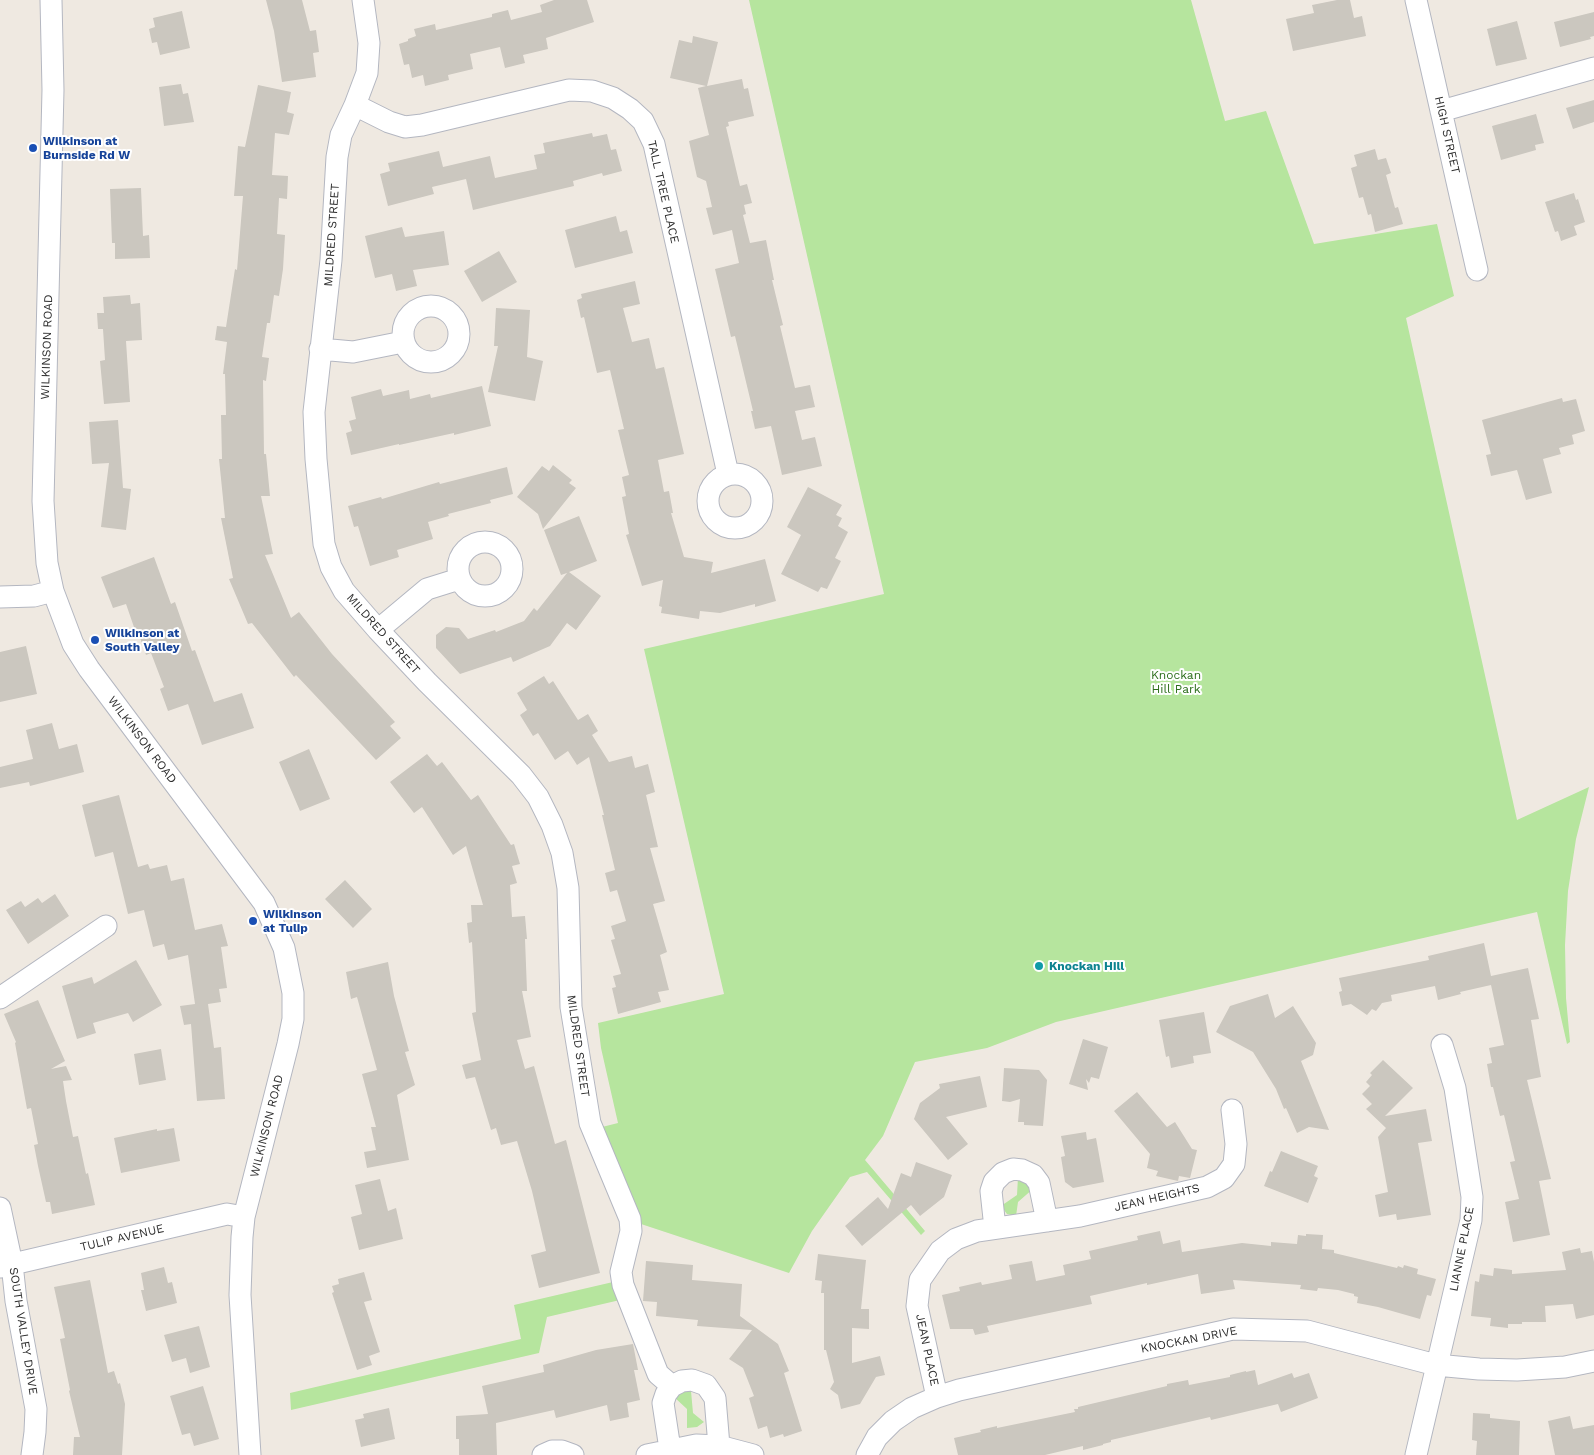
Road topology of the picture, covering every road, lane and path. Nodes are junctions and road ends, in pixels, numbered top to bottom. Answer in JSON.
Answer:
{"nodes":[{"id":1,"x":51,"y":0,"type":"edge"},
{"id":2,"x":363,"y":0,"type":"edge"},
{"id":3,"x":1416,"y":0,"type":"edge"},
{"id":4,"x":1594,"y":68,"type":"edge"},
{"id":5,"x":356,"y":105,"type":"junction"},
{"id":6,"x":1441,"y":111,"type":"junction"},
{"id":7,"x":1477,"y":270,"type":"dead end"},
{"id":8,"x":403,"y":342,"type":"dead end"},
{"id":9,"x":320,"y":349,"type":"junction"},
{"id":10,"x":728,"y":474,"type":"dead end"},
{"id":11,"x":459,"y":578,"type":"dead end"},
{"id":12,"x":53,"y":591,"type":"junction"},
{"id":13,"x":0,"y":597,"type":"edge"},
{"id":14,"x":378,"y":630,"type":"junction"},
{"id":15,"x":106,"y":926,"type":"dead end"},
{"id":16,"x":0,"y":998,"type":"edge"},
{"id":17,"x":1442,"y":1045,"type":"dead end"},
{"id":18,"x":1232,"y":1110,"type":"dead end"},
{"id":19,"x":0,"y":1208,"type":"edge"},
{"id":20,"x":244,"y":1217,"type":"junction"},
{"id":21,"x":1047,"y":1221,"type":"junction"},
{"id":22,"x":995,"y":1228,"type":"junction"},
{"id":23,"x":6,"y":1265,"type":"edge"},
{"id":24,"x":1594,"y":1361,"type":"edge"},
{"id":25,"x":1436,"y":1365,"type":"junction"},
{"id":26,"x":672,"y":1386,"type":"junction"},
{"id":27,"x":937,"y":1397,"type":"junction"},
{"id":28,"x":719,"y":1446,"type":"junction"},
{"id":29,"x":670,"y":1449,"type":"junction"},
{"id":30,"x":32,"y":1455,"type":"edge"},
{"id":31,"x":250,"y":1455,"type":"edge"},
{"id":32,"x":544,"y":1455,"type":"edge"},
{"id":33,"x":572,"y":1455,"type":"edge"},
{"id":34,"x":646,"y":1455,"type":"edge"},
{"id":35,"x":753,"y":1455,"type":"edge"},
{"id":36,"x":867,"y":1455,"type":"edge"},
{"id":37,"x":1416,"y":1455,"type":"edge"}],
"edges":[{"from":1,"to":12,"type":"street","name":"WILKINSON ROAD"},
{"from":2,"to":5,"type":"street","name":"MILDRED STREET"},
{"from":3,"to":6,"type":"street","name":"HIGH STREET"},
{"from":4,"to":6,"type":"street"},
{"from":5,"to":9,"type":"street","name":"MILDRED STREET"},
{"from":5,"to":10,"type":"street","name":"TALL TREE PLACE"},
{"from":6,"to":7,"type":"street","name":"HIGH STREET"},
{"from":8,"to":9,"type":"street"},
{"from":9,"to":14,"type":"street","name":"MILDRED STREET"},
{"from":11,"to":14,"type":"street"},
{"from":12,"to":13,"type":"street"},
{"from":12,"to":20,"type":"street","name":"WILKINSON ROAD"},
{"from":14,"to":26,"type":"street","name":"MILDRED STREET"},
{"from":15,"to":16,"type":"street"},
{"from":17,"to":25,"type":"street","name":"LIANNE PLACE"},
{"from":18,"to":21,"type":"street","name":"JEAN HEIGHTS"},
{"from":19,"to":23,"type":"street","name":"SOUTH VALLEY DRIVE"},
{"from":20,"to":23,"type":"street","name":"TULIP AVENUE"},
{"from":20,"to":31,"type":"street","name":"WILKINSON ROAD"},
{"from":21,"to":22,"type":"street","name":"JEAN PLACE"},
{"from":21,"to":22,"type":"street"},
{"from":22,"to":27,"type":"street","name":"JEAN PLACE"},
{"from":23,"to":30,"type":"street","name":"SOUTH VALLEY DRIVE"},
{"from":24,"to":25,"type":"street","name":"KNOCKAN DRIVE"},
{"from":25,"to":27,"type":"street","name":"KNOCKAN DRIVE"},
{"from":25,"to":37,"type":"street","name":"LIANNE PLACE"},
{"from":26,"to":28,"type":"street"},
{"from":26,"to":29,"type":"street"},
{"from":27,"to":36,"type":"street","name":"KNOCKAN DRIVE"},
{"from":28,"to":29,"type":"street"},
{"from":28,"to":35,"type":"street"},
{"from":29,"to":34,"type":"street"},
{"from":32,"to":33,"type":"street"}]}
